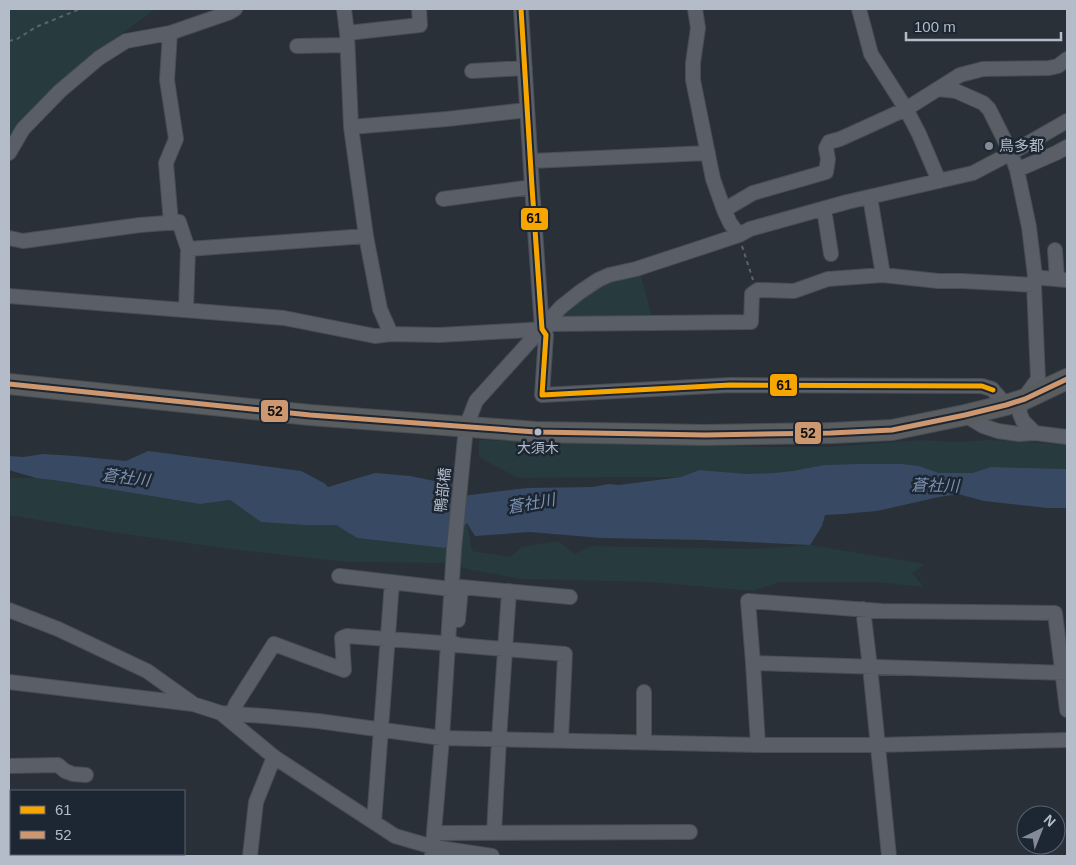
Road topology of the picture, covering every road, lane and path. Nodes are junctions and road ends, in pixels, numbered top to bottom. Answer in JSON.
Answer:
{"nodes":[{"id":1,"x":80,"y":9,"type":"edge"},
{"id":2,"x":235,"y":9,"type":"edge"},
{"id":3,"x":344,"y":9,"type":"edge"},
{"id":4,"x":419,"y":9,"type":"edge"},
{"id":5,"x":521,"y":9,"type":"edge"},
{"id":6,"x":695,"y":9,"type":"edge"},
{"id":7,"x":858,"y":9,"type":"edge"},
{"id":8,"x":170,"y":33,"type":"junction"},
{"id":9,"x":347,"y":39,"type":"junction"},
{"id":10,"x":9,"y":41,"type":"edge"},
{"id":11,"x":297,"y":46,"type":"dead end"},
{"id":12,"x":1067,"y":59,"type":"edge"},
{"id":13,"x":524,"y":68,"type":"junction"},
{"id":14,"x":472,"y":71,"type":"dead end"},
{"id":15,"x":938,"y":89,"type":"junction"},
{"id":16,"x":906,"y":109,"type":"junction"},
{"id":17,"x":527,"y":110,"type":"junction"},
{"id":18,"x":1067,"y":121,"type":"edge"},
{"id":19,"x":351,"y":127,"type":"junction"},
{"id":20,"x":1067,"y":147,"type":"edge"},
{"id":21,"x":9,"y":153,"type":"edge"},
{"id":22,"x":708,"y":153,"type":"junction"},
{"id":23,"x":1012,"y":154,"type":"junction"},
{"id":24,"x":531,"y":161,"type":"junction"},
{"id":25,"x":1017,"y":170,"type":"junction"},
{"id":26,"x":939,"y":181,"type":"junction"},
{"id":27,"x":532,"y":187,"type":"junction"},
{"id":28,"x":870,"y":197,"type":"junction"},
{"id":29,"x":443,"y":199,"type":"dead end"},
{"id":30,"x":824,"y":209,"type":"junction"},
{"id":31,"x":724,"y":210,"type":"junction"},
{"id":32,"x":171,"y":223,"type":"junction"},
{"id":33,"x":739,"y":235,"type":"junction"},
{"id":34,"x":366,"y":236,"type":"junction"},
{"id":35,"x":9,"y":238,"type":"edge"},
{"id":36,"x":188,"y":248,"type":"junction"},
{"id":37,"x":1055,"y":250,"type":"dead end"},
{"id":38,"x":831,"y":254,"type":"dead end"},
{"id":39,"x":883,"y":275,"type":"junction"},
{"id":40,"x":1034,"y":280,"type":"junction"},
{"id":41,"x":1062,"y":280,"type":"edge"},
{"id":42,"x":756,"y":291,"type":"junction"},
{"id":43,"x":9,"y":296,"type":"edge"},
{"id":44,"x":186,"y":310,"type":"junction"},
{"id":45,"x":542,"y":329,"type":"junction"},
{"id":46,"x":391,"y":334,"type":"junction"},
{"id":47,"x":9,"y":384,"type":"edge"},
{"id":48,"x":1065,"y":385,"type":"edge"},
{"id":49,"x":1025,"y":399,"type":"junction"},
{"id":50,"x":1006,"y":404,"type":"junction"},
{"id":51,"x":965,"y":415,"type":"junction"},
{"id":52,"x":465,"y":430,"type":"junction"},
{"id":53,"x":1035,"y":432,"type":"junction"},
{"id":54,"x":1067,"y":437,"type":"edge"},
{"id":55,"x":339,"y":576,"type":"dead end"},
{"id":56,"x":392,"y":582,"type":"junction"},
{"id":57,"x":451,"y":589,"type":"junction"},
{"id":58,"x":509,"y":592,"type":"junction"},
{"id":59,"x":570,"y":597,"type":"dead end"},
{"id":60,"x":863,"y":609,"type":"junction"},
{"id":61,"x":9,"y":610,"type":"edge"},
{"id":62,"x":388,"y":639,"type":"junction"},
{"id":63,"x":452,"y":644,"type":"junction"},
{"id":64,"x":505,"y":649,"type":"junction"},
{"id":65,"x":753,"y":663,"type":"junction"},
{"id":66,"x":870,"y":667,"type":"junction"},
{"id":67,"x":1065,"y":673,"type":"edge"},
{"id":68,"x":9,"y":682,"type":"edge"},
{"id":69,"x":644,"y":692,"type":"dead end"},
{"id":70,"x":193,"y":704,"type":"junction"},
{"id":71,"x":1067,"y":710,"type":"edge"},
{"id":72,"x":227,"y":714,"type":"junction"},
{"id":73,"x":381,"y":730,"type":"junction"},
{"id":74,"x":442,"y":738,"type":"junction"},
{"id":75,"x":499,"y":739,"type":"junction"},
{"id":76,"x":561,"y":740,"type":"junction"},
{"id":77,"x":1067,"y":740,"type":"edge"},
{"id":78,"x":644,"y":742,"type":"junction"},
{"id":79,"x":758,"y":745,"type":"junction"},
{"id":80,"x":878,"y":745,"type":"junction"},
{"id":81,"x":274,"y":757,"type":"junction"},
{"id":82,"x":9,"y":766,"type":"edge"},
{"id":83,"x":86,"y":775,"type":"dead end"},
{"id":84,"x":374,"y":822,"type":"junction"},
{"id":85,"x":690,"y":832,"type":"dead end"},
{"id":86,"x":494,"y":833,"type":"junction"},
{"id":87,"x":433,"y":846,"type":"edge"},
{"id":88,"x":250,"y":856,"type":"edge"},
{"id":89,"x":492,"y":856,"type":"edge"},
{"id":90,"x":890,"y":856,"type":"edge"}],
"edges":[{"from":1,"to":10,"type":"path"},
{"from":2,"to":8,"type":"street"},
{"from":3,"to":9,"type":"street"},
{"from":4,"to":9,"type":"street"},
{"from":5,"to":13,"type":"street"},
{"from":6,"to":22,"type":"street"},
{"from":7,"to":16,"type":"street"},
{"from":8,"to":21,"type":"street"},
{"from":8,"to":32,"type":"street"},
{"from":9,"to":11,"type":"street"},
{"from":9,"to":19,"type":"street"},
{"from":12,"to":15,"type":"street"},
{"from":13,"to":14,"type":"street"},
{"from":13,"to":17,"type":"street"},
{"from":15,"to":16,"type":"street"},
{"from":15,"to":23,"type":"street"},
{"from":16,"to":26,"type":"street"},
{"from":16,"to":31,"type":"street"},
{"from":17,"to":19,"type":"street"},
{"from":17,"to":24,"type":"street"},
{"from":18,"to":23,"type":"street","name":"鴨部橋"},
{"from":19,"to":34,"type":"street"},
{"from":20,"to":25,"type":"street"},
{"from":22,"to":24,"type":"street"},
{"from":22,"to":31,"type":"street"},
{"from":23,"to":25,"type":"street"},
{"from":23,"to":26,"type":"street","name":"鴨部橋"},
{"from":24,"to":27,"type":"street"},
{"from":25,"to":40,"type":"street"},
{"from":26,"to":28,"type":"street","name":"鴨部橋"},
{"from":27,"to":29,"type":"street"},
{"from":27,"to":45,"type":"street"},
{"from":28,"to":30,"type":"street","name":"鴨部橋"},
{"from":28,"to":39,"type":"street"},
{"from":30,"to":33,"type":"street","name":"鴨部橋"},
{"from":30,"to":38,"type":"street"},
{"from":31,"to":33,"type":"street"},
{"from":32,"to":35,"type":"street"},
{"from":32,"to":36,"type":"street"},
{"from":33,"to":42,"type":"path"},
{"from":33,"to":45,"type":"street","name":"鴨部橋"},
{"from":34,"to":36,"type":"street"},
{"from":34,"to":46,"type":"street"},
{"from":36,"to":44,"type":"street"},
{"from":37,"to":41,"type":"street"},
{"from":39,"to":40,"type":"street"},
{"from":39,"to":42,"type":"street"},
{"from":40,"to":41,"type":"street"},
{"from":40,"to":49,"type":"street"},
{"from":42,"to":45,"type":"street"},
{"from":43,"to":44,"type":"street"},
{"from":44,"to":46,"type":"street"},
{"from":45,"to":46,"type":"street"},
{"from":45,"to":50,"type":"street"},
{"from":45,"to":52,"type":"street","name":"鴨部橋"},
{"from":47,"to":52,"type":"highway"},
{"from":48,"to":49,"type":"highway"},
{"from":49,"to":50,"type":"highway"},
{"from":49,"to":53,"type":"street"},
{"from":50,"to":51,"type":"highway"},
{"from":51,"to":52,"type":"highway"},
{"from":51,"to":53,"type":"street"},
{"from":52,"to":57,"type":"street","name":"鴨部橋"},
{"from":53,"to":54,"type":"street"},
{"from":55,"to":56,"type":"street"},
{"from":56,"to":57,"type":"street"},
{"from":56,"to":62,"type":"street"},
{"from":57,"to":63,"type":"street","name":"鴨部橋"},
{"from":58,"to":59,"type":"street"},
{"from":58,"to":63,"type":"street"},
{"from":58,"to":64,"type":"street"},
{"from":60,"to":65,"type":"street"},
{"from":60,"to":66,"type":"street"},
{"from":60,"to":67,"type":"street"},
{"from":61,"to":70,"type":"street"},
{"from":62,"to":63,"type":"street"},
{"from":62,"to":72,"type":"street"},
{"from":62,"to":73,"type":"street"},
{"from":63,"to":64,"type":"street"},
{"from":63,"to":74,"type":"street"},
{"from":64,"to":75,"type":"street"},
{"from":64,"to":76,"type":"street"},
{"from":65,"to":66,"type":"street"},
{"from":65,"to":79,"type":"street"},
{"from":66,"to":67,"type":"street"},
{"from":66,"to":80,"type":"street"},
{"from":67,"to":71,"type":"street"},
{"from":68,"to":70,"type":"street"},
{"from":69,"to":78,"type":"street"},
{"from":70,"to":72,"type":"street"},
{"from":72,"to":73,"type":"street"},
{"from":72,"to":81,"type":"street"},
{"from":73,"to":74,"type":"street"},
{"from":73,"to":84,"type":"street"},
{"from":74,"to":75,"type":"street"},
{"from":74,"to":87,"type":"street"},
{"from":75,"to":76,"type":"street"},
{"from":75,"to":86,"type":"street"},
{"from":76,"to":78,"type":"street"},
{"from":77,"to":80,"type":"street"},
{"from":78,"to":79,"type":"street"},
{"from":79,"to":80,"type":"street"},
{"from":80,"to":90,"type":"street"},
{"from":81,"to":84,"type":"street"},
{"from":81,"to":88,"type":"street"},
{"from":82,"to":83,"type":"street"},
{"from":84,"to":87,"type":"street"},
{"from":85,"to":86,"type":"street"},
{"from":86,"to":87,"type":"street"},
{"from":87,"to":89,"type":"street"}]}
